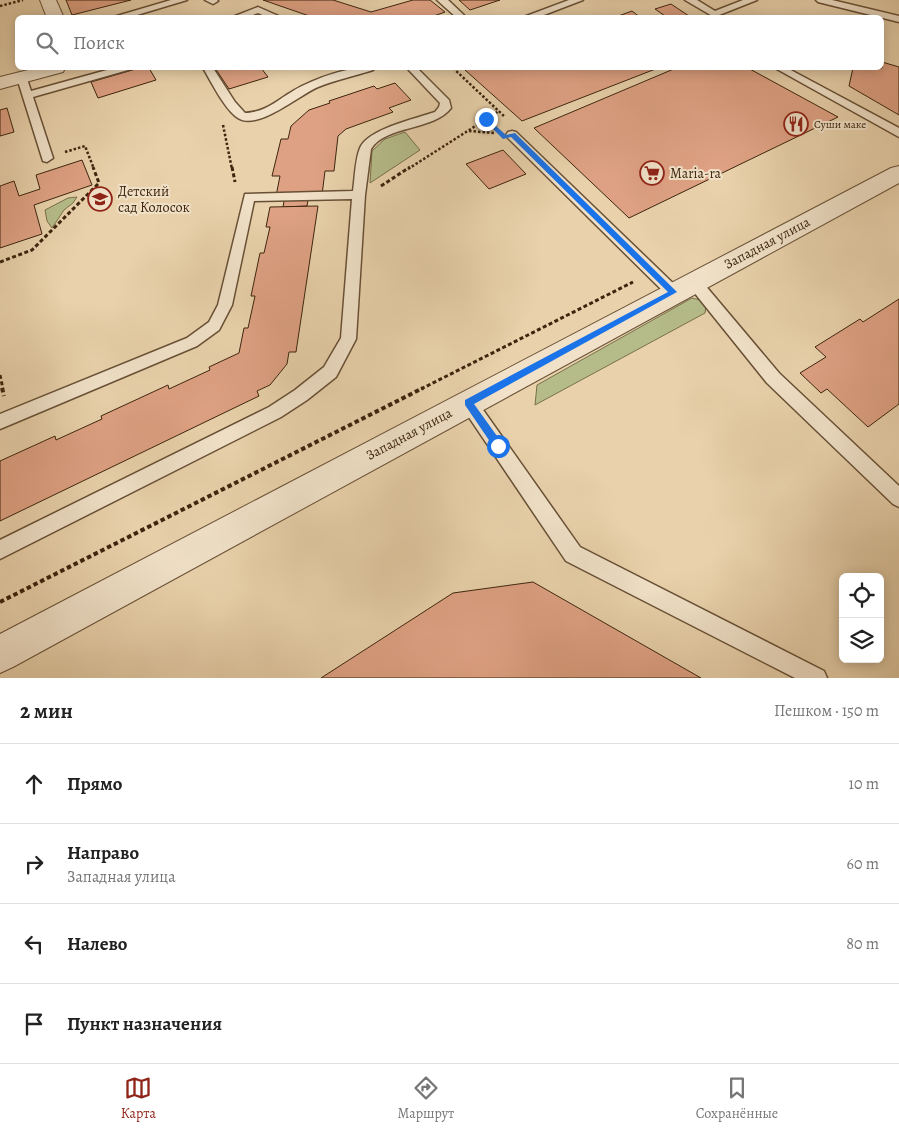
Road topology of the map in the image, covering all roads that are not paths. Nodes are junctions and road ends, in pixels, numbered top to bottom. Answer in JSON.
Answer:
{"nodes":[{"id":1,"x":48,"y":0,"type":"edge"},
{"id":2,"x":182,"y":0,"type":"edge"},
{"id":3,"x":442,"y":0,"type":"edge"},
{"id":4,"x":578,"y":0,"type":"edge"},
{"id":5,"x":690,"y":0,"type":"edge"},
{"id":6,"x":752,"y":0,"type":"edge"},
{"id":7,"x":821,"y":0,"type":"edge"},
{"id":8,"x":839,"y":2,"type":"edge"},
{"id":9,"x":55,"y":15,"type":"edge"},
{"id":10,"x":125,"y":15,"type":"edge"},
{"id":11,"x":243,"y":15,"type":"edge"},
{"id":12,"x":271,"y":15,"type":"edge"},
{"id":13,"x":460,"y":15,"type":"edge"},
{"id":14,"x":534,"y":15,"type":"edge"},
{"id":15,"x":712,"y":15,"type":"edge"},
{"id":16,"x":716,"y":15,"type":"edge"},
{"id":17,"x":899,"y":19,"type":"edge"},
{"id":18,"x":53,"y":70,"type":"edge"},
{"id":19,"x":113,"y":70,"type":"edge"},
{"id":20,"x":209,"y":70,"type":"edge"},
{"id":21,"x":363,"y":70,"type":"edge"},
{"id":22,"x":414,"y":70,"type":"edge"},
{"id":23,"x":784,"y":70,"type":"edge"},
{"id":24,"x":0,"y":83,"type":"edge"},
{"id":25,"x":25,"y":86,"type":"junction"},
{"id":26,"x":899,"y":133,"type":"edge"},
{"id":27,"x":512,"y":135,"type":"road end"},
{"id":28,"x":47,"y":158,"type":"road end"},
{"id":29,"x":899,"y":173,"type":"edge"},
{"id":30,"x":359,"y":195,"type":"junction"},
{"id":31,"x":673,"y":282,"type":"junction"},
{"id":32,"x":468,"y":402,"type":"junction"},
{"id":33,"x":0,"y":422,"type":"edge"},
{"id":34,"x":899,"y":498,"type":"edge"},
{"id":35,"x":0,"y":550,"type":"edge"},
{"id":36,"x":0,"y":654,"type":"edge"},
{"id":37,"x":817,"y":678,"type":"edge"}],
"edges":[{"from":1,"to":9,"type":"street"},
{"from":2,"to":10,"type":"lane"},
{"from":3,"to":13,"type":"lane"},
{"from":4,"to":14,"type":"lane"},
{"from":5,"to":15,"type":"lane"},
{"from":6,"to":16,"type":"lane"},
{"from":7,"to":8,"type":"lane"},
{"from":8,"to":17,"type":"lane"},
{"from":11,"to":12,"type":"lane"},
{"from":18,"to":25,"type":"street"},
{"from":19,"to":25,"type":"lane"},
{"from":20,"to":21,"type":"lane"},
{"from":22,"to":30,"type":"lane"},
{"from":23,"to":26,"type":"lane"},
{"from":24,"to":25,"type":"street"},
{"from":25,"to":28,"type":"lane"},
{"from":27,"to":31,"type":"lane"},
{"from":29,"to":31,"type":"street","name":"Западная улица"},
{"from":30,"to":33,"type":"lane"},
{"from":30,"to":35,"type":"lane"},
{"from":31,"to":32,"type":"street","name":"Западная улица"},
{"from":31,"to":34,"type":"lane"},
{"from":32,"to":36,"type":"street","name":"Западная улица"},
{"from":32,"to":37,"type":"lane"}]}
